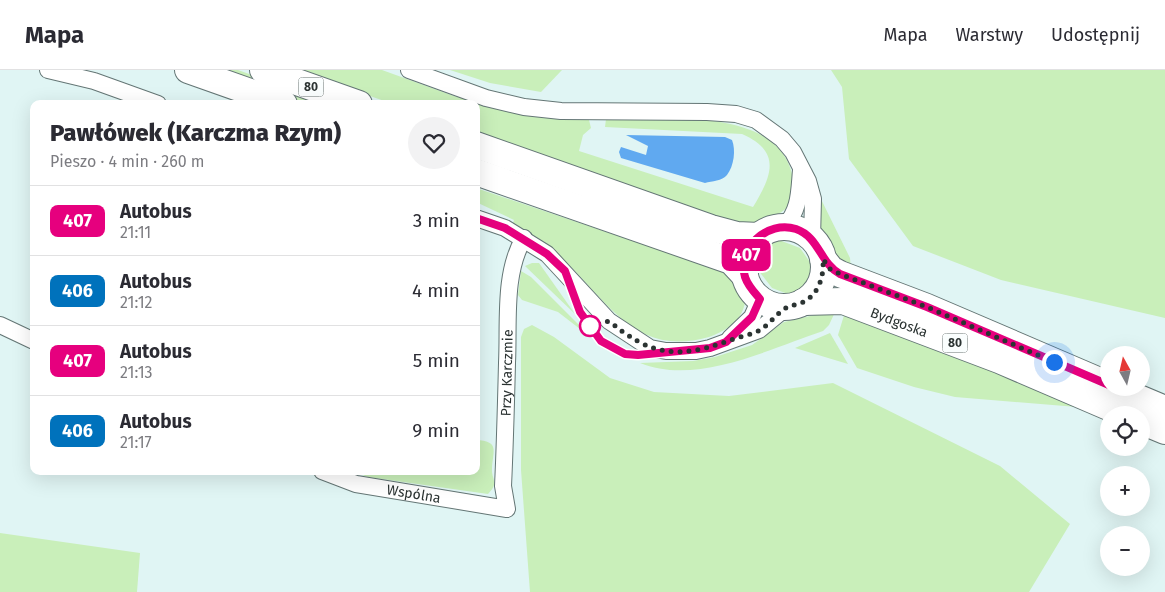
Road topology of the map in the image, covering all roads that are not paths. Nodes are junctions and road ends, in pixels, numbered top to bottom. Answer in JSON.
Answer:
{"nodes":[{"id":1,"x":48,"y":70,"type":"edge"},
{"id":2,"x":188,"y":70,"type":"edge"},
{"id":3,"x":263,"y":70,"type":"edge"},
{"id":4,"x":409,"y":70,"type":"edge"},
{"id":5,"x":147,"y":100,"type":"edge"},
{"id":6,"x":273,"y":100,"type":"edge"},
{"id":7,"x":348,"y":100,"type":"edge"},
{"id":8,"x":480,"y":146,"type":"edge"},
{"id":9,"x":801,"y":168,"type":"junction"},
{"id":10,"x":480,"y":173,"type":"edge"},
{"id":11,"x":480,"y":220,"type":"edge"},
{"id":12,"x":784,"y":228,"type":"junction"},
{"id":13,"x":759,"y":236,"type":"junction"},
{"id":14,"x":524,"y":238,"type":"junction"},
{"id":15,"x":817,"y":249,"type":"junction"},
{"id":16,"x":745,"y":276,"type":"junction"},
{"id":17,"x":760,"y":299,"type":"junction"},
{"id":18,"x":795,"y":304,"type":"junction"},
{"id":19,"x":0,"y":325,"type":"edge"},
{"id":20,"x":30,"y":339,"type":"edge"},
{"id":21,"x":726,"y":342,"type":"junction"},
{"id":22,"x":1100,"y":388,"type":"edge"},
{"id":23,"x":1100,"y":389,"type":"edge"},
{"id":24,"x":1122,"y":396,"type":"edge"},
{"id":25,"x":1165,"y":409,"type":"edge"},
{"id":26,"x":1150,"y":425,"type":"edge"},
{"id":27,"x":1165,"y":432,"type":"edge"},
{"id":28,"x":332,"y":475,"type":"edge"},
{"id":29,"x":507,"y":509,"type":"joint"}],
"edges":[{"from":1,"to":5,"type":"street"},
{"from":2,"to":6,"type":"main road","number":"80"},
{"from":3,"to":7,"type":"main road","number":"80"},
{"from":4,"to":9,"type":"street"},
{"from":8,"to":13,"type":"main road"},
{"from":9,"to":12,"type":"street"},
{"from":9,"to":15,"type":"street"},
{"from":10,"to":16,"type":"main road"},
{"from":11,"to":14,"type":"street"},
{"from":12,"to":13,"type":"main road"},
{"from":12,"to":15,"type":"main road","number":"80"},
{"from":13,"to":16,"type":"main road"},
{"from":14,"to":21,"type":"street"},
{"from":14,"to":29,"type":"street","name":"Przy Karczmie"},
{"from":15,"to":18,"type":"main road"},
{"from":15,"to":22,"type":"main road","name":"Bydgoska","number":"80"},
{"from":16,"to":17,"type":"main road"},
{"from":17,"to":18,"type":"main road","number":"80"},
{"from":17,"to":21,"type":"street"},
{"from":18,"to":21,"type":"street"},
{"from":18,"to":23,"type":"main road","name":"Bydgoska","number":"80"},
{"from":19,"to":20,"type":"street"},
{"from":24,"to":25,"type":"main road","number":"80"},
{"from":26,"to":27,"type":"main road"},
{"from":28,"to":29,"type":"street","name":"Wspólna"}]}
